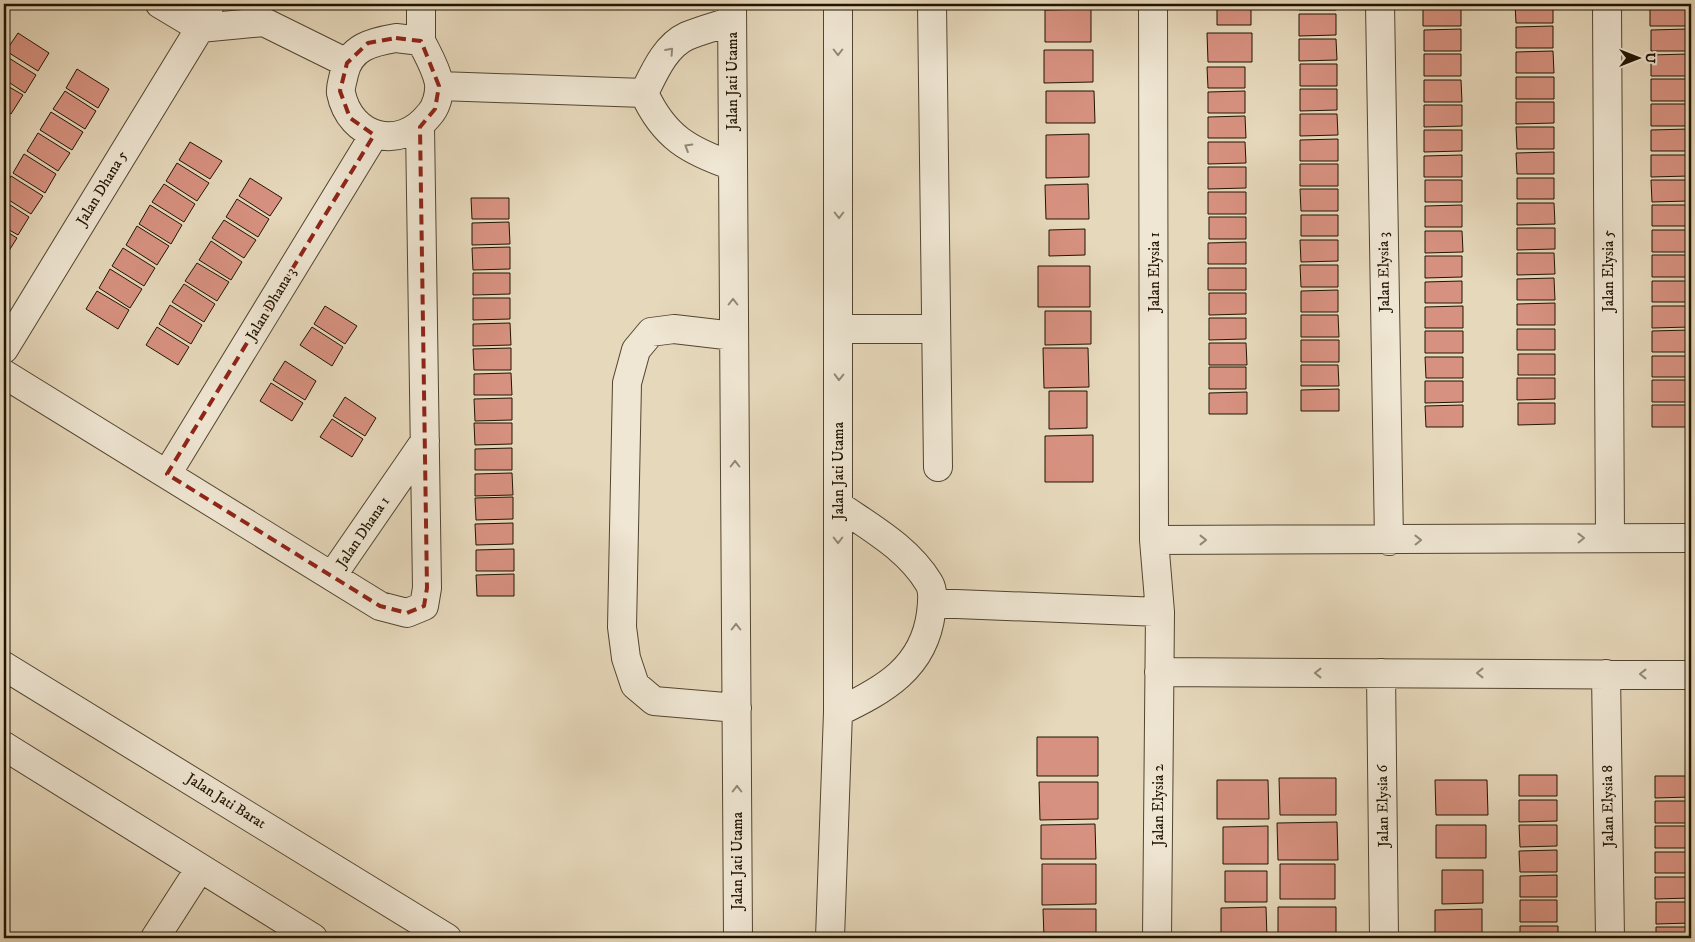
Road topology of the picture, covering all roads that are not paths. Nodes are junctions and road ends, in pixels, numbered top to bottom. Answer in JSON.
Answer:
{"nodes":[{"id":1,"x":160,"y":4,"type":"edge"},
{"id":2,"x":421,"y":4,"type":"edge"},
{"id":3,"x":838,"y":4,"type":"edge"},
{"id":4,"x":932,"y":4,"type":"edge"},
{"id":5,"x":1154,"y":4,"type":"edge"},
{"id":6,"x":1380,"y":4,"type":"edge"},
{"id":7,"x":1607,"y":4,"type":"edge"},
{"id":8,"x":732,"y":12,"type":"edge"},
{"id":9,"x":259,"y":13,"type":"edge"},
{"id":10,"x":205,"y":16,"type":"edge"},
{"id":11,"x":421,"y":41,"type":"junction"},
{"id":12,"x":347,"y":63,"type":"junction"},
{"id":13,"x":439,"y":86,"type":"junction"},
{"id":14,"x":644,"y":93,"type":"junction"},
{"id":15,"x":420,"y":127,"type":"junction"},
{"id":16,"x":374,"y":135,"type":"junction"},
{"id":17,"x":733,"y":166,"type":"junction"},
{"id":18,"x":839,"y":329,"type":"junction"},
{"id":19,"x":935,"y":330,"type":"junction"},
{"id":20,"x":734,"y":336,"type":"junction"},
{"id":21,"x":4,"y":349,"type":"edge"},
{"id":22,"x":4,"y":374,"type":"edge"},
{"id":23,"x":425,"y":442,"type":"junction"},
{"id":24,"x":938,"y":467,"type":"dead end"},
{"id":25,"x":168,"y":474,"type":"junction"},
{"id":26,"x":838,"y":505,"type":"junction"},
{"id":27,"x":1610,"y":537,"type":"junction"},
{"id":28,"x":1691,"y":538,"type":"edge"},
{"id":29,"x":1154,"y":540,"type":"junction"},
{"id":30,"x":1389,"y":541,"type":"junction"},
{"id":31,"x":332,"y":576,"type":"junction"},
{"id":32,"x":932,"y":603,"type":"junction"},
{"id":33,"x":1160,"y":612,"type":"junction"},
{"id":34,"x":4,"y":666,"type":"edge"},
{"id":35,"x":1159,"y":672,"type":"junction"},
{"id":36,"x":1382,"y":673,"type":"junction"},
{"id":37,"x":1606,"y":674,"type":"junction"},
{"id":38,"x":1691,"y":675,"type":"edge"},
{"id":39,"x":736,"y":708,"type":"junction"},
{"id":40,"x":838,"y":712,"type":"junction"},
{"id":41,"x":5,"y":750,"type":"edge"},
{"id":42,"x":200,"y":868,"type":"junction"},
{"id":43,"x":830,"y":933,"type":"edge"},
{"id":44,"x":155,"y":938,"type":"edge"},
{"id":45,"x":313,"y":938,"type":"edge"},
{"id":46,"x":447,"y":938,"type":"edge"},
{"id":47,"x":738,"y":938,"type":"edge"},
{"id":48,"x":1157,"y":938,"type":"edge"},
{"id":49,"x":1384,"y":938,"type":"edge"},
{"id":50,"x":1610,"y":938,"type":"edge"}],
"edges":[{"from":1,"to":10,"type":"street"},
{"from":2,"to":11,"type":"street"},
{"from":3,"to":18,"type":"street","name":"Jalan Jati Utama","one_way":true},
{"from":4,"to":19,"type":"street"},
{"from":5,"to":29,"type":"street","name":"Jalan Elysia 1"},
{"from":6,"to":30,"type":"street","name":"Jalan Elysia 3"},
{"from":7,"to":27,"type":"street","name":"Jalan Elysia 5"},
{"from":14,"to":8,"type":"street","one_way":true},
{"from":8,"to":17,"type":"street","name":"Jalan Jati Utama"},
{"from":9,"to":10,"type":"street"},
{"from":9,"to":12,"type":"street"},
{"from":10,"to":21,"type":"street","name":"Jalan Dhana 5"},
{"from":11,"to":12,"type":"street"},
{"from":11,"to":13,"type":"street"},
{"from":12,"to":16,"type":"street"},
{"from":13,"to":14,"type":"street"},
{"from":13,"to":15,"type":"street"},
{"from":17,"to":14,"type":"street","one_way":true},
{"from":15,"to":16,"type":"street"},
{"from":15,"to":23,"type":"street","name":"Jalan Dhana 1"},
{"from":16,"to":25,"type":"street","name":"Jalan Dhana 3"},
{"from":20,"to":17,"type":"street","name":"Jalan Jati Utama","one_way":true},
{"from":18,"to":19,"type":"street"},
{"from":18,"to":26,"type":"street","name":"Jalan Jati Utama","one_way":true},
{"from":19,"to":24,"type":"street"},
{"from":39,"to":20,"type":"street","name":"Jalan Jati Utama","one_way":true},
{"from":20,"to":39,"type":"street"},
{"from":22,"to":25,"type":"street"},
{"from":23,"to":31,"type":"street","name":"Jalan Dhana 1"},
{"from":23,"to":31,"type":"street","name":"Jalan Dhana 1"},
{"from":25,"to":31,"type":"street"},
{"from":26,"to":32,"type":"street"},
{"from":26,"to":40,"type":"street","name":"Jalan Jati Utama","one_way":true},
{"from":27,"to":28,"type":"street"},
{"from":30,"to":27,"type":"street","one_way":true},
{"from":29,"to":30,"type":"street","one_way":true},
{"from":29,"to":33,"type":"street","name":"Jalan Elysia 1"},
{"from":32,"to":33,"type":"street"},
{"from":32,"to":40,"type":"street"},
{"from":33,"to":35,"type":"street","name":"Jalan Elysia 2"},
{"from":34,"to":46,"type":"street","name":"Jalan Jati Barat"},
{"from":36,"to":35,"type":"street","one_way":true},
{"from":35,"to":48,"type":"street","name":"Jalan Elysia 2"},
{"from":37,"to":36,"type":"street","one_way":true},
{"from":36,"to":49,"type":"street","name":"Jalan Elysia 6"},
{"from":38,"to":37,"type":"street","one_way":true},
{"from":37,"to":50,"type":"street","name":"Jalan Elysia 8"},
{"from":47,"to":39,"type":"street","name":"Jalan Jati Utama","one_way":true},
{"from":40,"to":43,"type":"street","name":"Jalan Jati Utama"},
{"from":41,"to":42,"type":"street"},
{"from":42,"to":44,"type":"street"},
{"from":42,"to":45,"type":"street"}]}
